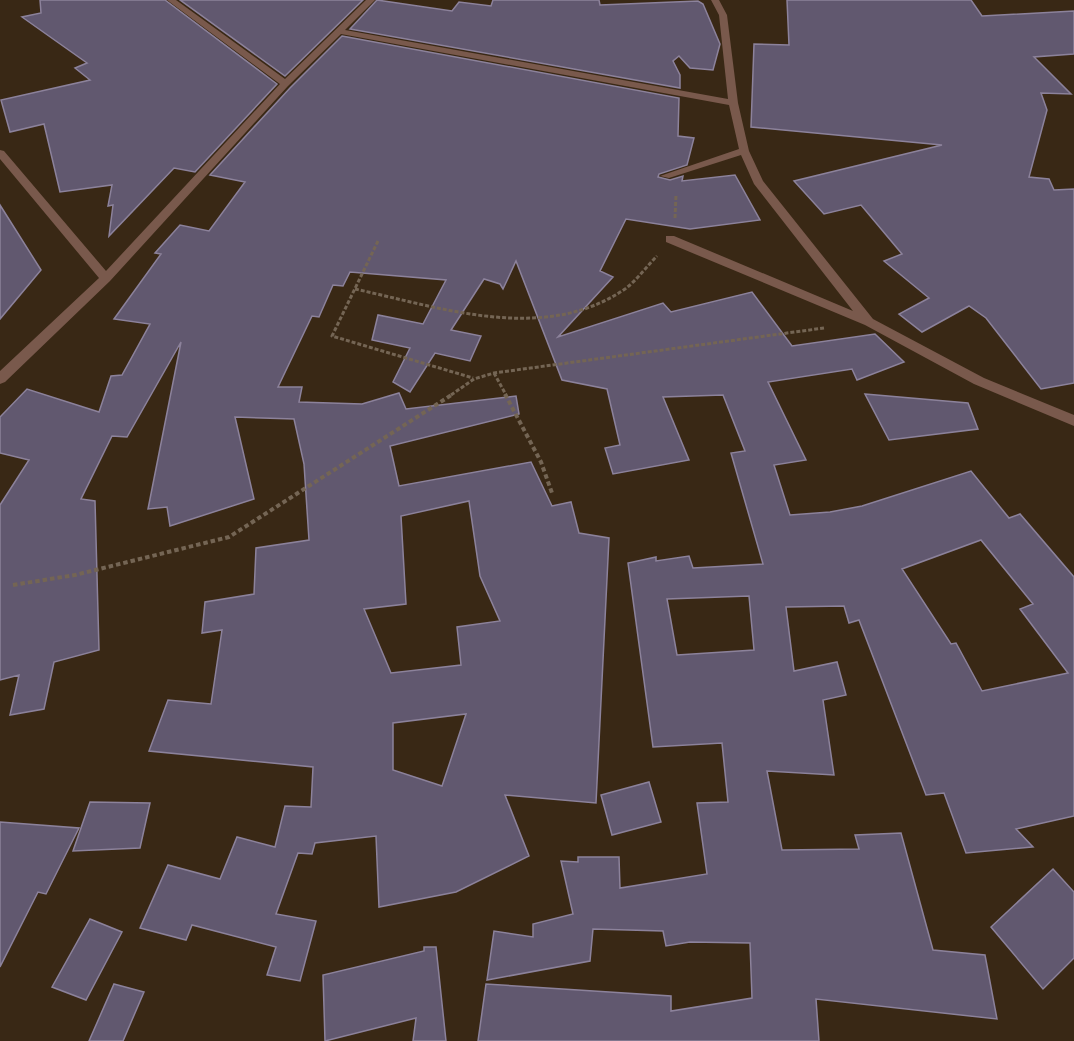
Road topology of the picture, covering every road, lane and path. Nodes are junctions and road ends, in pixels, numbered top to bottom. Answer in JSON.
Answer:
{"nodes":[{"id":1,"x":171,"y":0,"type":"edge"},
{"id":2,"x":371,"y":0,"type":"edge"},
{"id":3,"x":715,"y":0,"type":"edge"},
{"id":4,"x":338,"y":31,"type":"junction"},
{"id":5,"x":285,"y":84,"type":"junction"},
{"id":6,"x":733,"y":103,"type":"junction"},
{"id":7,"x":744,"y":150,"type":"junction"},
{"id":8,"x":0,"y":153,"type":"edge"},
{"id":9,"x":665,"y":176,"type":"joint"},
{"id":10,"x":670,"y":239,"type":"junction"},
{"id":11,"x":378,"y":241,"type":"dead end"},
{"id":12,"x":106,"y":278,"type":"junction"},
{"id":13,"x":355,"y":289,"type":"junction"},
{"id":14,"x":869,"y":322,"type":"junction"},
{"id":15,"x":494,"y":374,"type":"junction"},
{"id":16,"x":0,"y":379,"type":"edge"},
{"id":17,"x":474,"y":379,"type":"junction"},
{"id":18,"x":1074,"y":421,"type":"edge"},
{"id":19,"x":552,"y":493,"type":"dead end"},
{"id":20,"x":13,"y":585,"type":"dead end"}],
"edges":[{"from":1,"to":5,"type":"street"},
{"from":2,"to":4,"type":"street"},
{"from":3,"to":6,"type":"street"},
{"from":4,"to":5,"type":"street"},
{"from":4,"to":6,"type":"street"},
{"from":5,"to":12,"type":"street"},
{"from":6,"to":7,"type":"street"},
{"from":7,"to":9,"type":"street"},
{"from":7,"to":14,"type":"street"},
{"from":8,"to":12,"type":"street"},
{"from":9,"to":10,"type":"path"},
{"from":10,"to":13,"type":"path"},
{"from":10,"to":14,"type":"street"},
{"from":11,"to":13,"type":"path"},
{"from":12,"to":16,"type":"street"},
{"from":13,"to":17,"type":"path"},
{"from":14,"to":15,"type":"path"},
{"from":14,"to":18,"type":"street"},
{"from":15,"to":17,"type":"path"},
{"from":15,"to":19,"type":"path"},
{"from":17,"to":20,"type":"path"}]}
